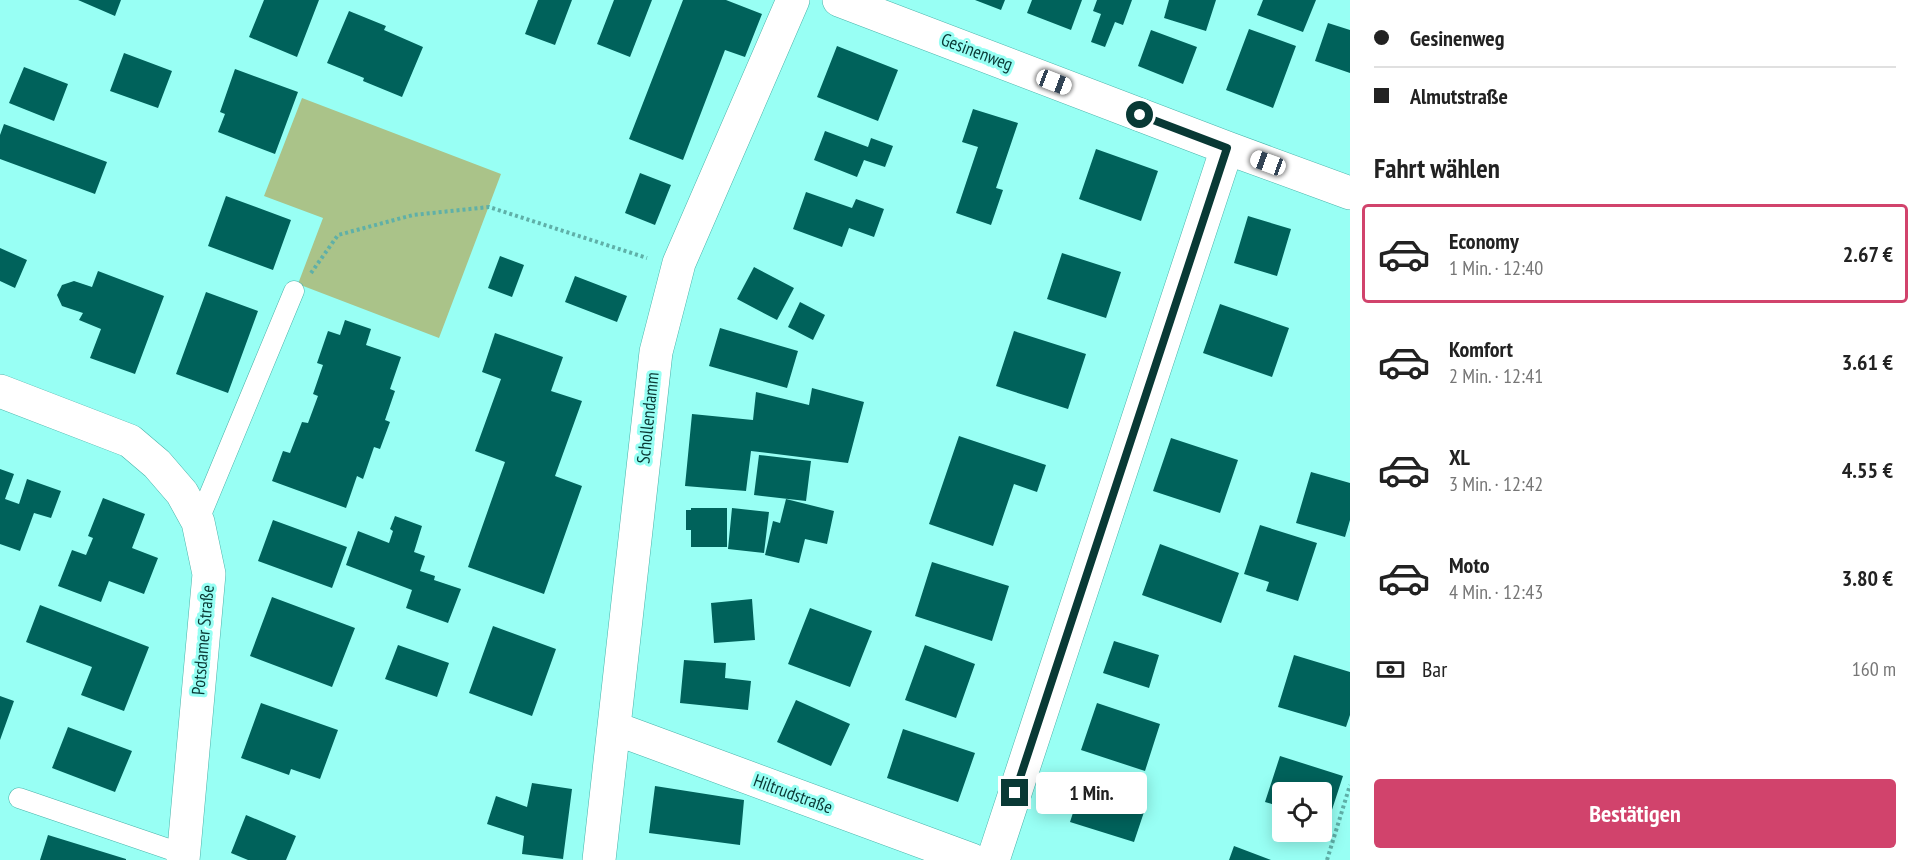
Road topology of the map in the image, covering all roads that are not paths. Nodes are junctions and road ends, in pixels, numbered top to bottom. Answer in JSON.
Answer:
{"nodes":[{"id":1,"x":793,"y":0,"type":"edge"},
{"id":2,"x":839,"y":0,"type":"edge"},
{"id":3,"x":1227,"y":148,"type":"junction"},
{"id":4,"x":1350,"y":193,"type":"edge"},
{"id":5,"x":294,"y":291,"type":"road end"},
{"id":6,"x":0,"y":391,"type":"edge"},
{"id":7,"x":198,"y":522,"type":"junction"},
{"id":8,"x":614,"y":728,"type":"junction"},
{"id":9,"x":19,"y":798,"type":"dead end"},
{"id":10,"x":183,"y":857,"type":"edge"},
{"id":11,"x":599,"y":860,"type":"edge"},
{"id":12,"x":972,"y":860,"type":"edge"},
{"id":13,"x":993,"y":860,"type":"edge"}],
"edges":[{"from":1,"to":8,"type":"street","name":"Schollendamm"},
{"from":2,"to":3,"type":"street","name":"Gesinenweg"},
{"from":3,"to":4,"type":"street","name":"Gesinenweg"},
{"from":3,"to":13,"type":"street"},
{"from":5,"to":7,"type":"lane"},
{"from":6,"to":7,"type":"street","name":"Potsdamer Straße"},
{"from":7,"to":10,"type":"street","name":"Potsdamer Straße"},
{"from":8,"to":11,"type":"street","name":"Schollendamm"},
{"from":8,"to":12,"type":"street","name":"Hiltrudstraße"},
{"from":9,"to":10,"type":"lane"}]}
